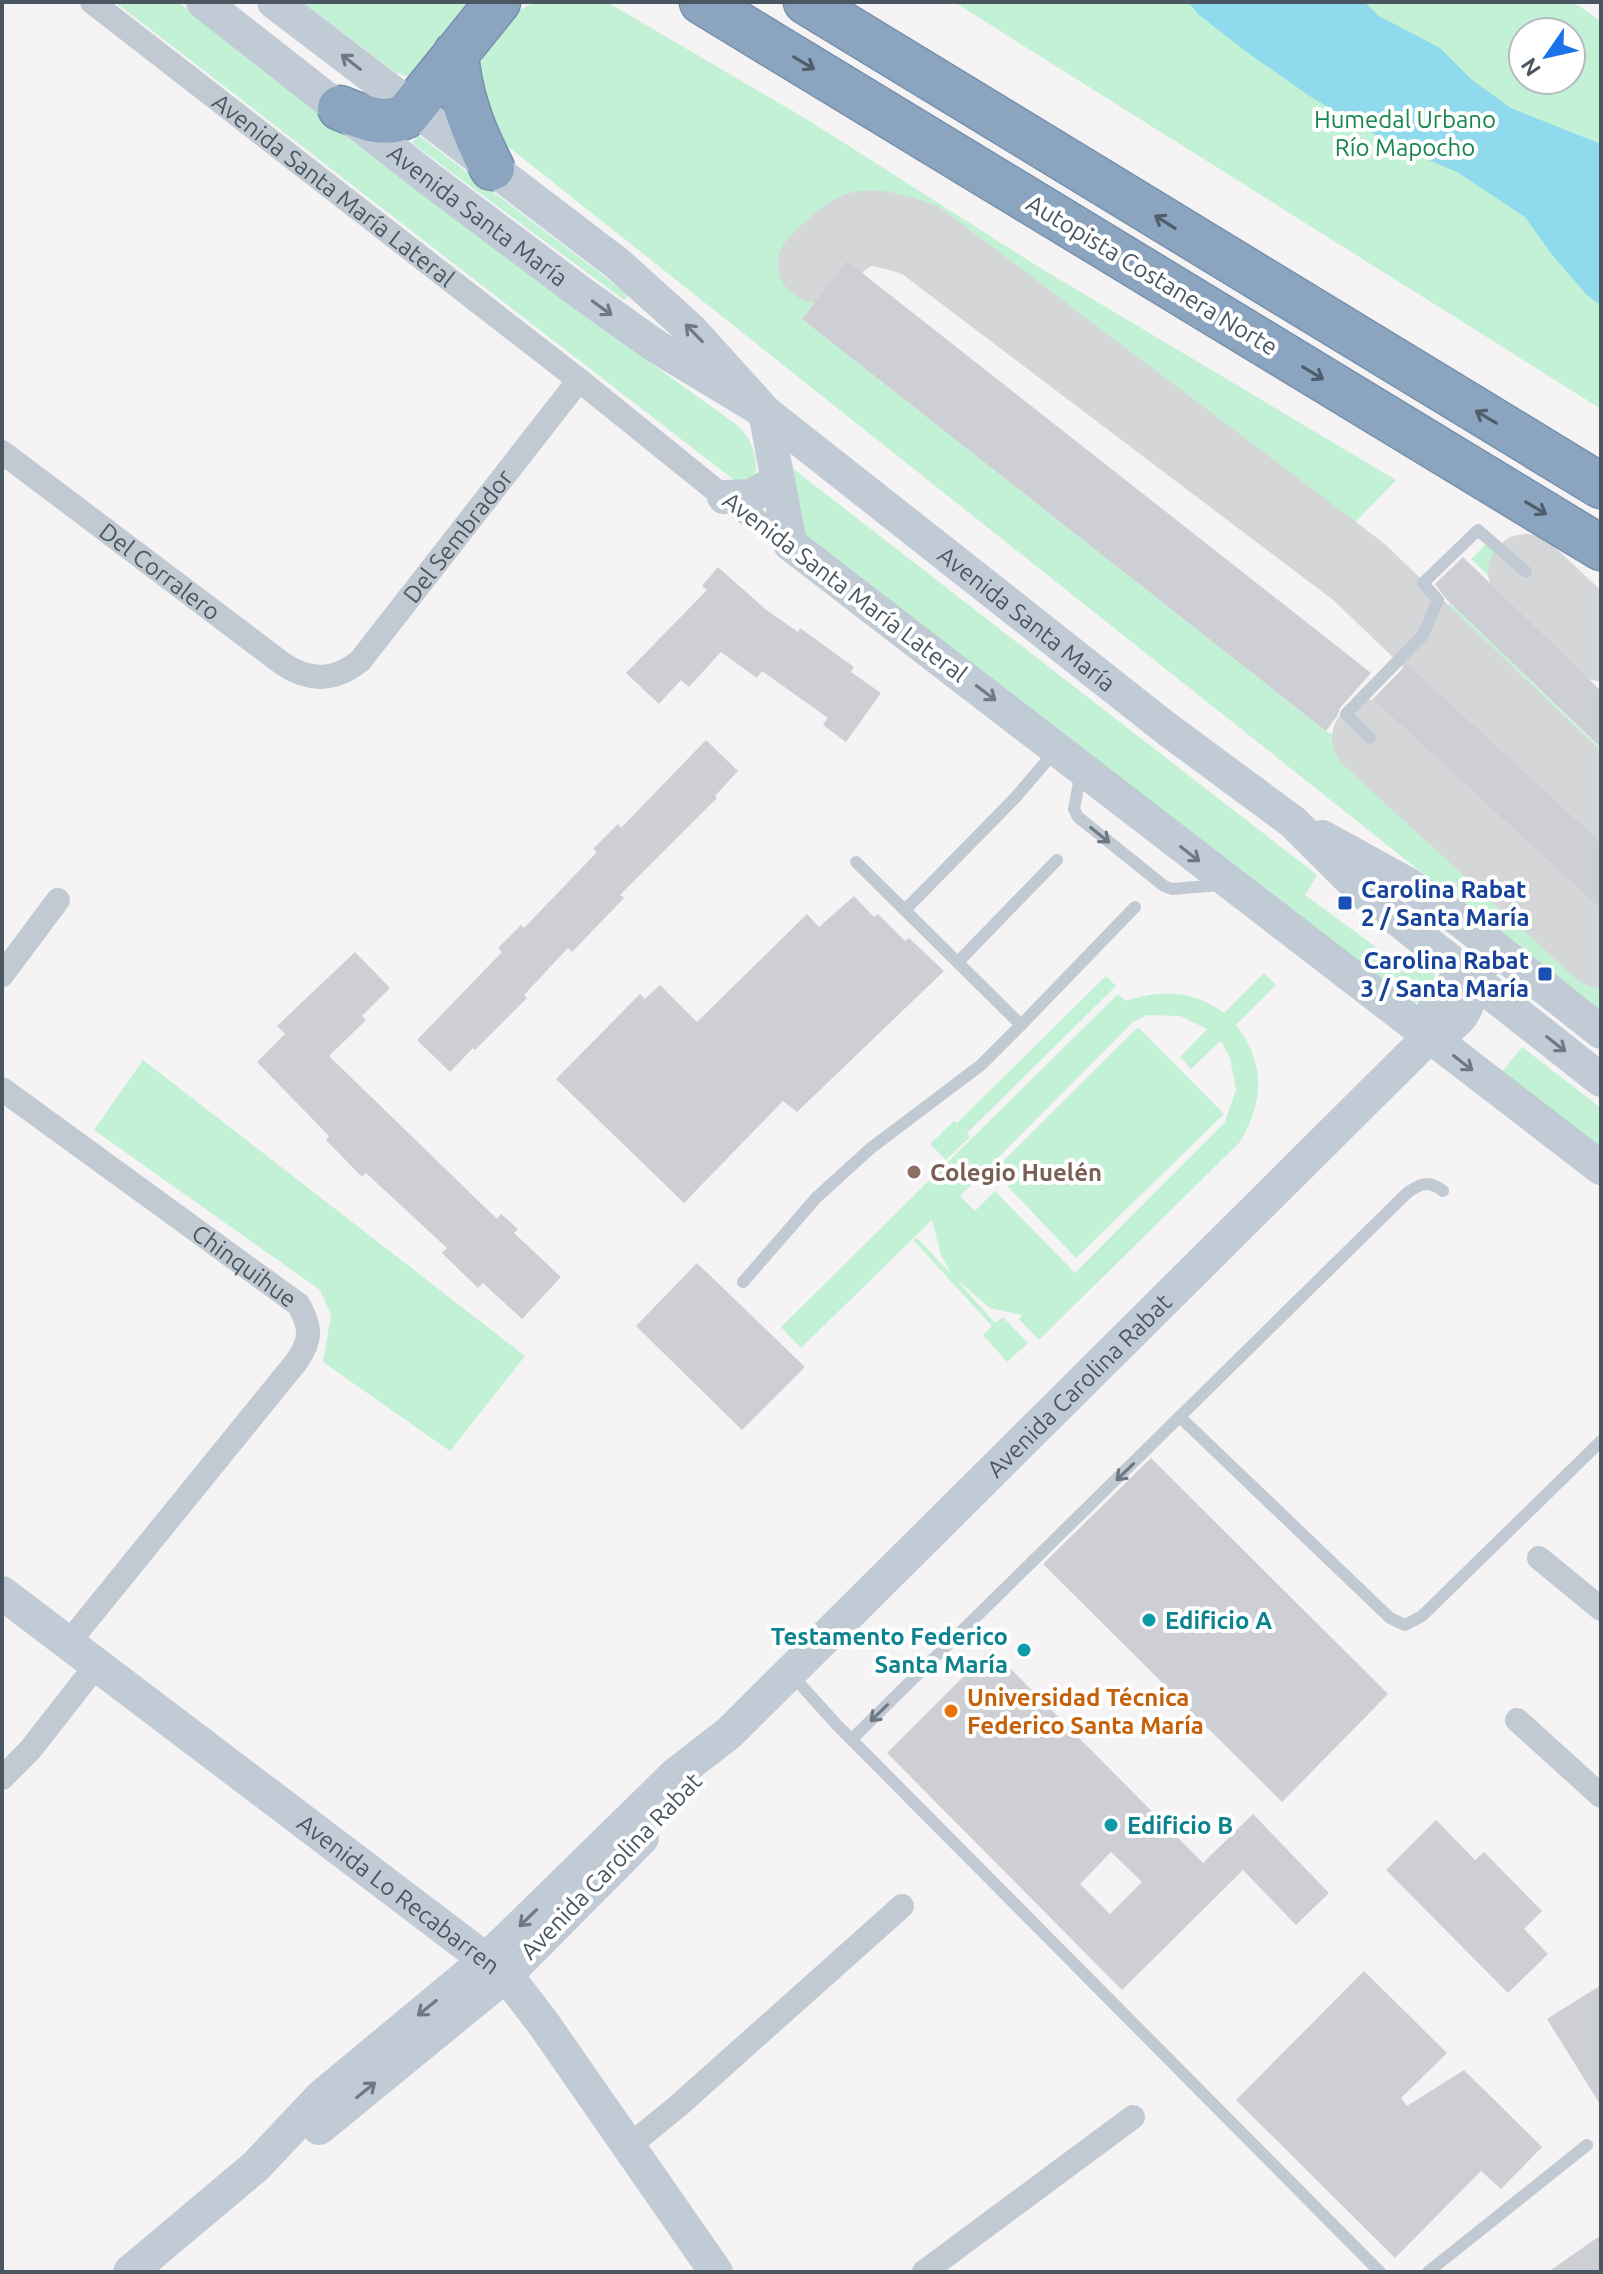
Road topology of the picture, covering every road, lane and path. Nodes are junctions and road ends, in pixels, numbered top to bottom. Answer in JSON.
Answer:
{"nodes":[{"id":1,"x":92,"y":2,"type":"edge"},
{"id":2,"x":203,"y":2,"type":"edge"},
{"id":3,"x":274,"y":2,"type":"edge"},
{"id":4,"x":498,"y":2,"type":"edge"},
{"id":5,"x":670,"y":2,"type":"edge"},
{"id":6,"x":806,"y":2,"type":"edge"},
{"id":7,"x":849,"y":2,"type":"edge"},
{"id":8,"x":720,"y":12,"type":"edge"},
{"id":9,"x":304,"y":14,"type":"edge"},
{"id":10,"x":456,"y":53,"type":"junction"},
{"id":11,"x":340,"y":108,"type":"junction"},
{"id":12,"x":413,"y":110,"type":"junction"},
{"id":13,"x":1013,"y":129,"type":"junction"},
{"id":14,"x":492,"y":168,"type":"junction"},
{"id":15,"x":579,"y":380,"type":"junction"},
{"id":16,"x":765,"y":412,"type":"junction"},
{"id":17,"x":2,"y":452,"type":"edge"},
{"id":18,"x":778,"y":481,"type":"junction"},
{"id":19,"x":1601,"y":486,"type":"edge"},
{"id":20,"x":724,"y":497,"type":"junction"},
{"id":21,"x":790,"y":544,"type":"junction"},
{"id":22,"x":1601,"y":548,"type":"edge"},
{"id":23,"x":1526,"y":572,"type":"dead end"},
{"id":24,"x":325,"y":678,"type":"joint"},
{"id":25,"x":1370,"y":738,"type":"dead end"},
{"id":26,"x":1070,"y":758,"type":"junction"},
{"id":27,"x":1293,"y":822,"type":"junction"},
{"id":28,"x":1057,"y":860,"type":"dead end"},
{"id":29,"x":856,"y":862,"type":"dead end"},
{"id":30,"x":58,"y":900,"type":"dead end"},
{"id":31,"x":1135,"y":907,"type":"dead end"},
{"id":32,"x":905,"y":910,"type":"junction"},
{"id":33,"x":1495,"y":949,"type":"junction"},
{"id":34,"x":958,"y":962,"type":"junction"},
{"id":35,"x":2,"y":975,"type":"edge"},
{"id":36,"x":1472,"y":978,"type":"junction"},
{"id":37,"x":1021,"y":1025,"type":"junction"},
{"id":38,"x":1601,"y":1032,"type":"edge"},
{"id":39,"x":1429,"y":1037,"type":"junction"},
{"id":40,"x":1601,"y":1080,"type":"edge"},
{"id":41,"x":2,"y":1089,"type":"edge"},
{"id":42,"x":1601,"y":1168,"type":"edge"},
{"id":43,"x":1443,"y":1191,"type":"dead end"},
{"id":44,"x":743,"y":1282,"type":"dead end"},
{"id":45,"x":1181,"y":1418,"type":"junction"},
{"id":46,"x":1601,"y":1441,"type":"edge"},
{"id":47,"x":1539,"y":1558,"type":"dead end"},
{"id":48,"x":2,"y":1593,"type":"edge"},
{"id":49,"x":1601,"y":1609,"type":"edge"},
{"id":50,"x":69,"y":1642,"type":"junction"},
{"id":51,"x":98,"y":1663,"type":"junction"},
{"id":52,"x":790,"y":1673,"type":"junction"},
{"id":53,"x":1517,"y":1720,"type":"dead end"},
{"id":54,"x":852,"y":1739,"type":"junction"},
{"id":55,"x":2,"y":1778,"type":"edge"},
{"id":56,"x":1601,"y":1796,"type":"edge"},
{"id":57,"x":902,"y":1906,"type":"dead end"},
{"id":58,"x":496,"y":1967,"type":"junction"},
{"id":59,"x":1133,"y":2117,"type":"dead end"},
{"id":60,"x":1587,"y":2145,"type":"dead end"},
{"id":61,"x":629,"y":2146,"type":"junction"},
{"id":62,"x":130,"y":2272,"type":"edge"},
{"id":63,"x":716,"y":2272,"type":"edge"},
{"id":64,"x":924,"y":2272,"type":"edge"},
{"id":65,"x":1380,"y":2272,"type":"edge"},
{"id":66,"x":1428,"y":2272,"type":"edge"}],
"edges":[{"from":1,"to":15,"type":"street","name":"Avenida Santa María Lateral"},
{"from":2,"to":11,"type":"street","name":"Avenida Santa María"},
{"from":3,"to":9,"type":"street","name":"Avenida Santa María"},
{"from":4,"to":10,"type":"highway"},
{"from":5,"to":8,"type":"highway","name":"Autopista Costanera Norte"},
{"from":6,"to":13,"type":"highway"},
{"from":7,"to":13,"type":"highway"},
{"from":8,"to":22,"type":"highway","name":"Autopista Costanera Norte","one_way":true},
{"from":12,"to":9,"type":"street","name":"Avenida Santa María","one_way":true},
{"from":10,"to":12,"type":"highway"},
{"from":10,"to":14,"type":"highway"},
{"from":11,"to":12,"type":"highway"},
{"from":11,"to":16,"type":"street","name":"Avenida Santa María","one_way":true},
{"from":12,"to":14,"type":"street","name":"Avenida Santa María"},
{"from":19,"to":13,"type":"highway","one_way":true},
{"from":16,"to":14,"type":"street","name":"Avenida Santa María","one_way":true},
{"from":15,"to":20,"type":"street","name":"Avenida Santa María Lateral"},
{"from":15,"to":24,"type":"street","name":"Del Sembrador"},
{"from":16,"to":18,"type":"street"},
{"from":16,"to":27,"type":"street","name":"Avenida Santa María"},
{"from":17,"to":24,"type":"street","name":"Del Corralero"},
{"from":18,"to":20,"type":"street"},
{"from":18,"to":21,"type":"street"},
{"from":20,"to":21,"type":"street","name":"Avenida Santa María Lateral"},
{"from":21,"to":26,"type":"street","name":"Avenida Santa María Lateral","one_way":true},
{"from":23,"to":25,"type":"lane"},
{"from":26,"to":32,"type":"lane"},
{"from":26,"to":39,"type":"street","name":"Avenida Santa María Lateral","one_way":true},
{"from":27,"to":33,"type":"street","name":"Avenida Santa María"},
{"from":27,"to":36,"type":"street","name":"Avenida Santa María"},
{"from":28,"to":34,"type":"lane"},
{"from":29,"to":32,"type":"lane"},
{"from":30,"to":35,"type":"street"},
{"from":31,"to":37,"type":"lane"},
{"from":32,"to":34,"type":"lane"},
{"from":33,"to":36,"type":"street","name":"Avenida Carolina Rabat"},
{"from":33,"to":38,"type":"street","name":"Avenida Santa María"},
{"from":34,"to":37,"type":"lane"},
{"from":36,"to":39,"type":"street","name":"Avenida Carolina Rabat"},
{"from":36,"to":40,"type":"street","name":"Avenida Santa María","one_way":true},
{"from":37,"to":44,"type":"lane"},
{"from":39,"to":42,"type":"street","name":"Avenida Santa María Lateral","one_way":true},
{"from":39,"to":52,"type":"street","name":"Avenida Carolina Rabat"},
{"from":41,"to":50,"type":"street","name":"Chinquihue"},
{"from":43,"to":45,"type":"lane"},
{"from":45,"to":46,"type":"lane"},
{"from":45,"to":54,"type":"lane","one_way":true},
{"from":47,"to":49,"type":"street"},
{"from":48,"to":50,"type":"street","name":"Avenida Lo Recabarren"},
{"from":50,"to":51,"type":"street","name":"Avenida Lo Recabarren"},
{"from":51,"to":55,"type":"street"},
{"from":51,"to":58,"type":"street","name":"Avenida Lo Recabarren"},
{"from":52,"to":54,"type":"lane"},
{"from":52,"to":58,"type":"street","name":"Avenida Carolina Rabat"},
{"from":53,"to":56,"type":"street"},
{"from":54,"to":65,"type":"lane"},
{"from":57,"to":61,"type":"street"},
{"from":58,"to":61,"type":"street","name":"Avenida Lo Recabarren"},
{"from":58,"to":62,"type":"street","name":"Avenida Carolina Rabat"},
{"from":59,"to":64,"type":"street"},
{"from":60,"to":66,"type":"lane"},
{"from":61,"to":63,"type":"street","name":"Avenida Lo Recabarren"}]}
